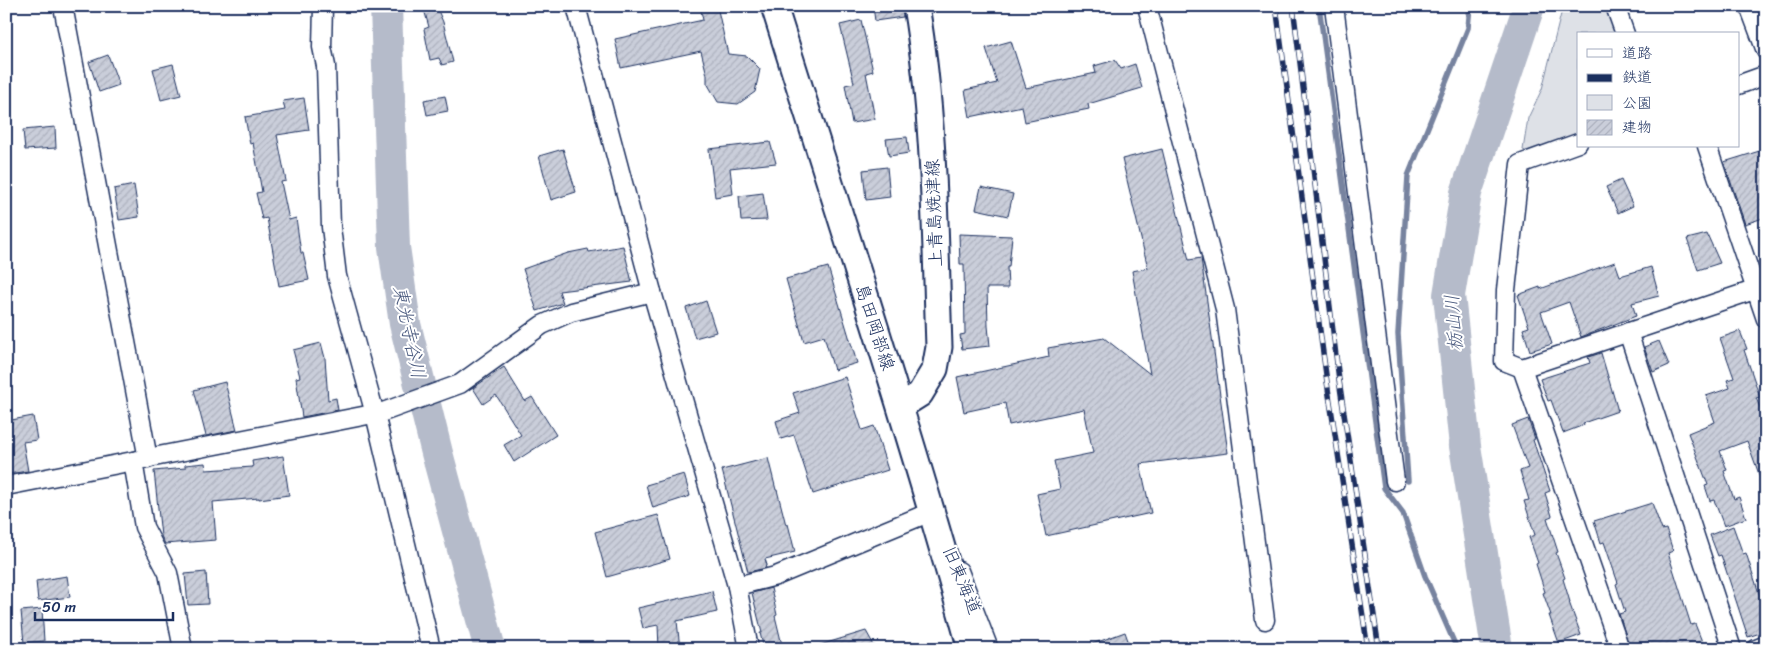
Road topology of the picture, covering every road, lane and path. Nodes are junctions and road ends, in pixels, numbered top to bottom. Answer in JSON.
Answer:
{"nodes":[{"id":1,"x":63,"y":6,"type":"edge"},
{"id":2,"x":323,"y":6,"type":"edge"},
{"id":3,"x":576,"y":6,"type":"edge"},
{"id":4,"x":774,"y":6,"type":"edge"},
{"id":5,"x":916,"y":6,"type":"edge"},
{"id":6,"x":1146,"y":6,"type":"edge"},
{"id":7,"x":1334,"y":6,"type":"edge"},
{"id":8,"x":1615,"y":6,"type":"edge"},
{"id":9,"x":1749,"y":6,"type":"edge"},
{"id":10,"x":1624,"y":32,"type":"edge"},
{"id":11,"x":1766,"y":51,"type":"edge"},
{"id":12,"x":1766,"y":75,"type":"edge"},
{"id":13,"x":1740,"y":84,"type":"edge"},
{"id":14,"x":1577,"y":143,"type":"edge"},
{"id":15,"x":1707,"y":148,"type":"edge"},
{"id":16,"x":1761,"y":288,"type":"edge"},
{"id":17,"x":652,"y":292,"type":"junction"},
{"id":18,"x":1766,"y":319,"type":"edge"},
{"id":19,"x":1628,"y":332,"type":"junction"},
{"id":20,"x":1522,"y":368,"type":"junction"},
{"id":21,"x":900,"y":406,"type":"junction"},
{"id":22,"x":379,"y":413,"type":"junction"},
{"id":23,"x":140,"y":460,"type":"junction"},
{"id":24,"x":1395,"y":481,"type":"dead end"},
{"id":25,"x":6,"y":486,"type":"edge"},
{"id":26,"x":933,"y":511,"type":"junction"},
{"id":27,"x":737,"y":586,"type":"junction"},
{"id":28,"x":1265,"y":620,"type":"dead end"},
{"id":29,"x":1766,"y":645,"type":"edge"},
{"id":30,"x":183,"y":649,"type":"edge"},
{"id":31,"x":432,"y":649,"type":"edge"},
{"id":32,"x":749,"y":649,"type":"edge"},
{"id":33,"x":971,"y":649,"type":"edge"},
{"id":34,"x":989,"y":649,"type":"edge"},
{"id":35,"x":1620,"y":649,"type":"edge"},
{"id":36,"x":1732,"y":649,"type":"edge"},
{"id":37,"x":1756,"y":649,"type":"edge"}],
"edges":[{"from":1,"to":23,"type":"street"},
{"from":2,"to":22,"type":"street"},
{"from":3,"to":17,"type":"street"},
{"from":4,"to":21,"type":"main road","name":"島田岡部線"},
{"from":5,"to":21,"type":"main road","name":"上青島焼津線"},
{"from":6,"to":28,"type":"street"},
{"from":7,"to":24,"type":"street"},
{"from":8,"to":10,"type":"street"},
{"from":9,"to":11,"type":"street"},
{"from":12,"to":13,"type":"street"},
{"from":14,"to":20,"type":"street"},
{"from":15,"to":16,"type":"street"},
{"from":16,"to":18,"type":"street"},
{"from":16,"to":19,"type":"street"},
{"from":17,"to":22,"type":"street"},
{"from":17,"to":27,"type":"street"},
{"from":19,"to":20,"type":"street"},
{"from":19,"to":36,"type":"street"},
{"from":20,"to":35,"type":"street"},
{"from":21,"to":26,"type":"main road","name":"島田岡部線"},
{"from":22,"to":23,"type":"street"},
{"from":22,"to":31,"type":"street"},
{"from":23,"to":25,"type":"street"},
{"from":23,"to":30,"type":"street"},
{"from":26,"to":27,"type":"street"},
{"from":26,"to":33,"type":"main road","name":"島田岡部線"},
{"from":26,"to":34,"type":"street","name":"旧東海道"},
{"from":27,"to":32,"type":"street"},
{"from":29,"to":37,"type":"street"}]}
